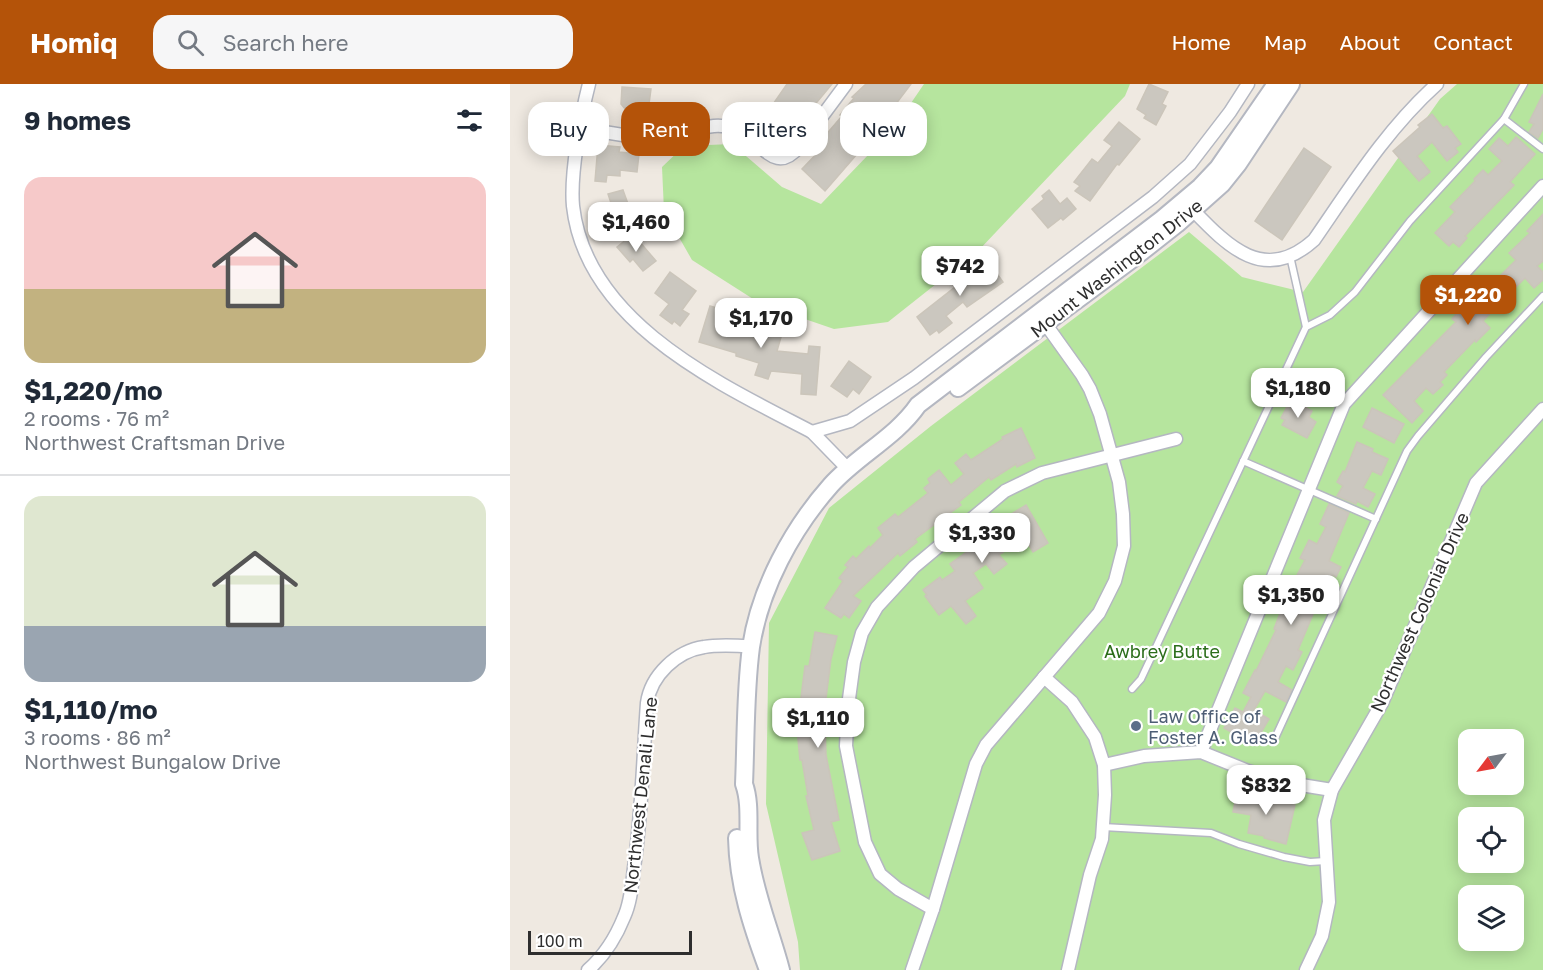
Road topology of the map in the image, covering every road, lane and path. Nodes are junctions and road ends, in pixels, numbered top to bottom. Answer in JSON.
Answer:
{"nodes":[{"id":1,"x":589,"y":84,"type":"edge"},
{"id":2,"x":846,"y":84,"type":"edge"},
{"id":3,"x":1248,"y":84,"type":"edge"},
{"id":4,"x":1276,"y":84,"type":"edge"},
{"id":5,"x":1291,"y":84,"type":"edge"},
{"id":6,"x":1437,"y":84,"type":"edge"},
{"id":7,"x":1524,"y":84,"type":"edge"},
{"id":8,"x":585,"y":102,"type":"edge"},
{"id":9,"x":1504,"y":119,"type":"junction"},
{"id":10,"x":609,"y":133,"type":"edge"},
{"id":11,"x":1543,"y":148,"type":"edge"},
{"id":12,"x":577,"y":156,"type":"edge"},
{"id":13,"x":1543,"y":186,"type":"edge"},
{"id":14,"x":1189,"y":205,"type":"junction"},
{"id":15,"x":1290,"y":256,"type":"junction"},
{"id":16,"x":1543,"y":296,"type":"edge"},
{"id":17,"x":1042,"y":318,"type":"junction"},
{"id":18,"x":1306,"y":327,"type":"junction"},
{"id":19,"x":1543,"y":409,"type":"edge"},
{"id":20,"x":812,"y":432,"type":"junction"},
{"id":21,"x":1176,"y":439,"type":"dead end"},
{"id":22,"x":1111,"y":456,"type":"junction"},
{"id":23,"x":1243,"y":461,"type":"junction"},
{"id":24,"x":848,"y":468,"type":"junction"},
{"id":25,"x":1309,"y":490,"type":"junction"},
{"id":26,"x":1376,"y":519,"type":"junction"},
{"id":27,"x":751,"y":646,"type":"junction"},
{"id":28,"x":1044,"y":676,"type":"junction"},
{"id":29,"x":1132,"y":689,"type":"dead end"},
{"id":30,"x":1276,"y":736,"type":"dead end"},
{"id":31,"x":1201,"y":752,"type":"junction"},
{"id":32,"x":1104,"y":765,"type":"junction"},
{"id":33,"x":744,"y":784,"type":"junction"},
{"id":34,"x":1332,"y":790,"type":"junction"},
{"id":35,"x":1102,"y":827,"type":"junction"},
{"id":36,"x":1326,"y":861,"type":"junction"},
{"id":37,"x":933,"y":909,"type":"junction"},
{"id":38,"x":588,"y":970,"type":"edge"},
{"id":39,"x":768,"y":970,"type":"edge"},
{"id":40,"x":781,"y":970,"type":"edge"},
{"id":41,"x":912,"y":970,"type":"edge"},
{"id":42,"x":1068,"y":970,"type":"edge"},
{"id":43,"x":1306,"y":970,"type":"edge"}],
"edges":[{"from":1,"to":8,"type":"street"},
{"from":2,"to":10,"type":"street"},
{"from":3,"to":20,"type":"street"},
{"from":4,"to":14,"type":"main road","name":"Mount Washington Drive"},
{"from":5,"to":14,"type":"main road","name":"Mount Washington Drive"},
{"from":6,"to":15,"type":"street"},
{"from":7,"to":9,"type":"lane"},
{"from":9,"to":11,"type":"lane"},
{"from":9,"to":18,"type":"lane"},
{"from":12,"to":20,"type":"street"},
{"from":13,"to":25,"type":"street"},
{"from":14,"to":15,"type":"street"},
{"from":14,"to":17,"type":"main road","name":"Mount Washington Drive"},
{"from":15,"to":18,"type":"lane"},
{"from":16,"to":26,"type":"lane"},
{"from":17,"to":22,"type":"street"},
{"from":17,"to":24,"type":"main road","name":"Mount Washington Drive"},
{"from":18,"to":23,"type":"lane"},
{"from":19,"to":34,"type":"street","name":"Northwest Colonial Drive"},
{"from":20,"to":24,"type":"street"},
{"from":21,"to":22,"type":"street"},
{"from":22,"to":28,"type":"street"},
{"from":22,"to":37,"type":"street"},
{"from":23,"to":25,"type":"lane"},
{"from":23,"to":29,"type":"lane"},
{"from":24,"to":27,"type":"main road","name":"Mount Washington Drive"},
{"from":25,"to":26,"type":"lane"},
{"from":25,"to":31,"type":"street"},
{"from":26,"to":30,"type":"lane"},
{"from":27,"to":33,"type":"main road","name":"Mount Washington Drive"},
{"from":27,"to":38,"type":"street","name":"Northwest Denali Lane"},
{"from":28,"to":32,"type":"street"},
{"from":28,"to":37,"type":"street"},
{"from":31,"to":32,"type":"street"},
{"from":31,"to":34,"type":"street"},
{"from":32,"to":35,"type":"street"},
{"from":33,"to":39,"type":"main road","name":"Mount Washington Drive"},
{"from":33,"to":40,"type":"main road","name":"Mount Washington Drive"},
{"from":34,"to":36,"type":"street","name":"Northwest Colonial Drive"},
{"from":35,"to":36,"type":"lane"},
{"from":35,"to":42,"type":"street"},
{"from":36,"to":43,"type":"street","name":"Northwest Colonial Drive"},
{"from":37,"to":41,"type":"street"}]}
